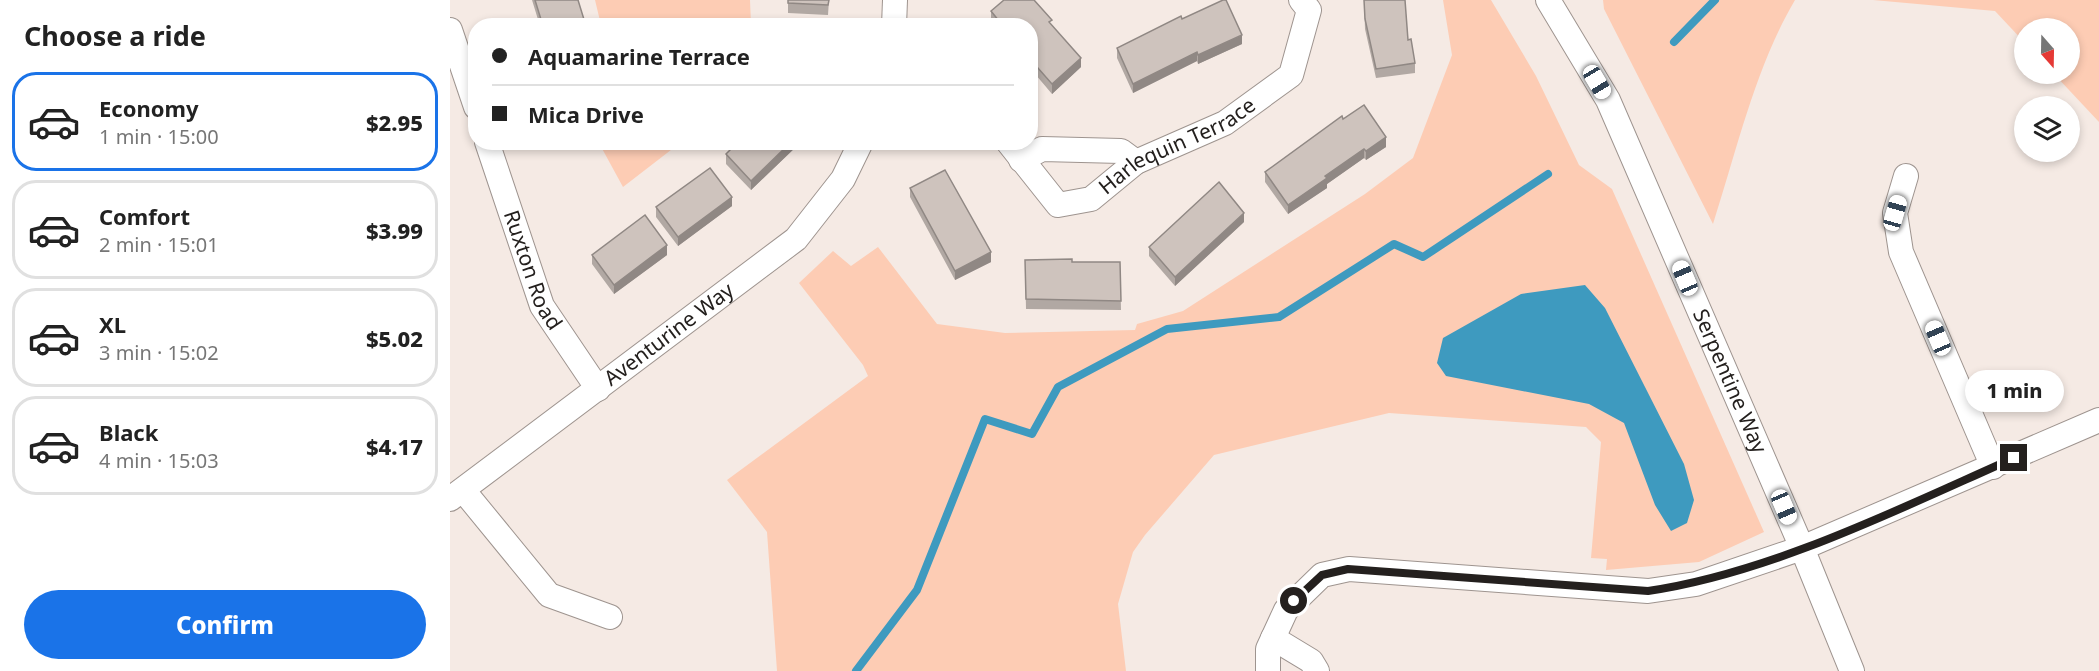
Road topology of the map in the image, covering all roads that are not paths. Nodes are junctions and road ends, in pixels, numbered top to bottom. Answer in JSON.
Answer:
{"nodes":[{"id":1,"x":895,"y":0,"type":"edge"},
{"id":2,"x":1301,"y":0,"type":"edge"},
{"id":3,"x":1548,"y":0,"type":"edge"},
{"id":4,"x":894,"y":18,"type":"edge"},
{"id":5,"x":452,"y":41,"type":"edge"},
{"id":6,"x":468,"y":85,"type":"edge"},
{"id":7,"x":1038,"y":149,"type":"edge"},
{"id":8,"x":490,"y":150,"type":"edge"},
{"id":9,"x":857,"y":150,"type":"edge"},
{"id":10,"x":1015,"y":151,"type":"edge"},
{"id":11,"x":1136,"y":162,"type":"junction"},
{"id":12,"x":1906,"y":176,"type":"dead end"},
{"id":13,"x":598,"y":389,"type":"junction"},
{"id":14,"x":2099,"y":420,"type":"edge"},
{"id":15,"x":1993,"y":467,"type":"junction"},
{"id":16,"x":456,"y":495,"type":"edge"},
{"id":17,"x":1803,"y":548,"type":"junction"},
{"id":18,"x":610,"y":617,"type":"dead end"},
{"id":19,"x":1273,"y":638,"type":"junction"},
{"id":20,"x":1268,"y":671,"type":"edge"},
{"id":21,"x":1317,"y":671,"type":"edge"},
{"id":22,"x":1852,"y":671,"type":"edge"}],
"edges":[{"from":1,"to":4,"type":"street"},
{"from":2,"to":11,"type":"street","name":"Harlequin Terrace"},
{"from":3,"to":17,"type":"street","name":"Serpentine Way"},
{"from":5,"to":6,"type":"street"},
{"from":7,"to":11,"type":"street"},
{"from":8,"to":13,"type":"street","name":"Ruxton Road"},
{"from":9,"to":13,"type":"street","name":"Aventurine Way"},
{"from":10,"to":11,"type":"street","name":"Harlequin Terrace"},
{"from":12,"to":15,"type":"street"},
{"from":13,"to":16,"type":"street","name":"Aventurine Way"},
{"from":14,"to":15,"type":"street"},
{"from":15,"to":17,"type":"street"},
{"from":16,"to":18,"type":"street"},
{"from":17,"to":19,"type":"street"},
{"from":17,"to":22,"type":"street","name":"Serpentine Way"},
{"from":19,"to":20,"type":"street"},
{"from":19,"to":21,"type":"street"}]}
